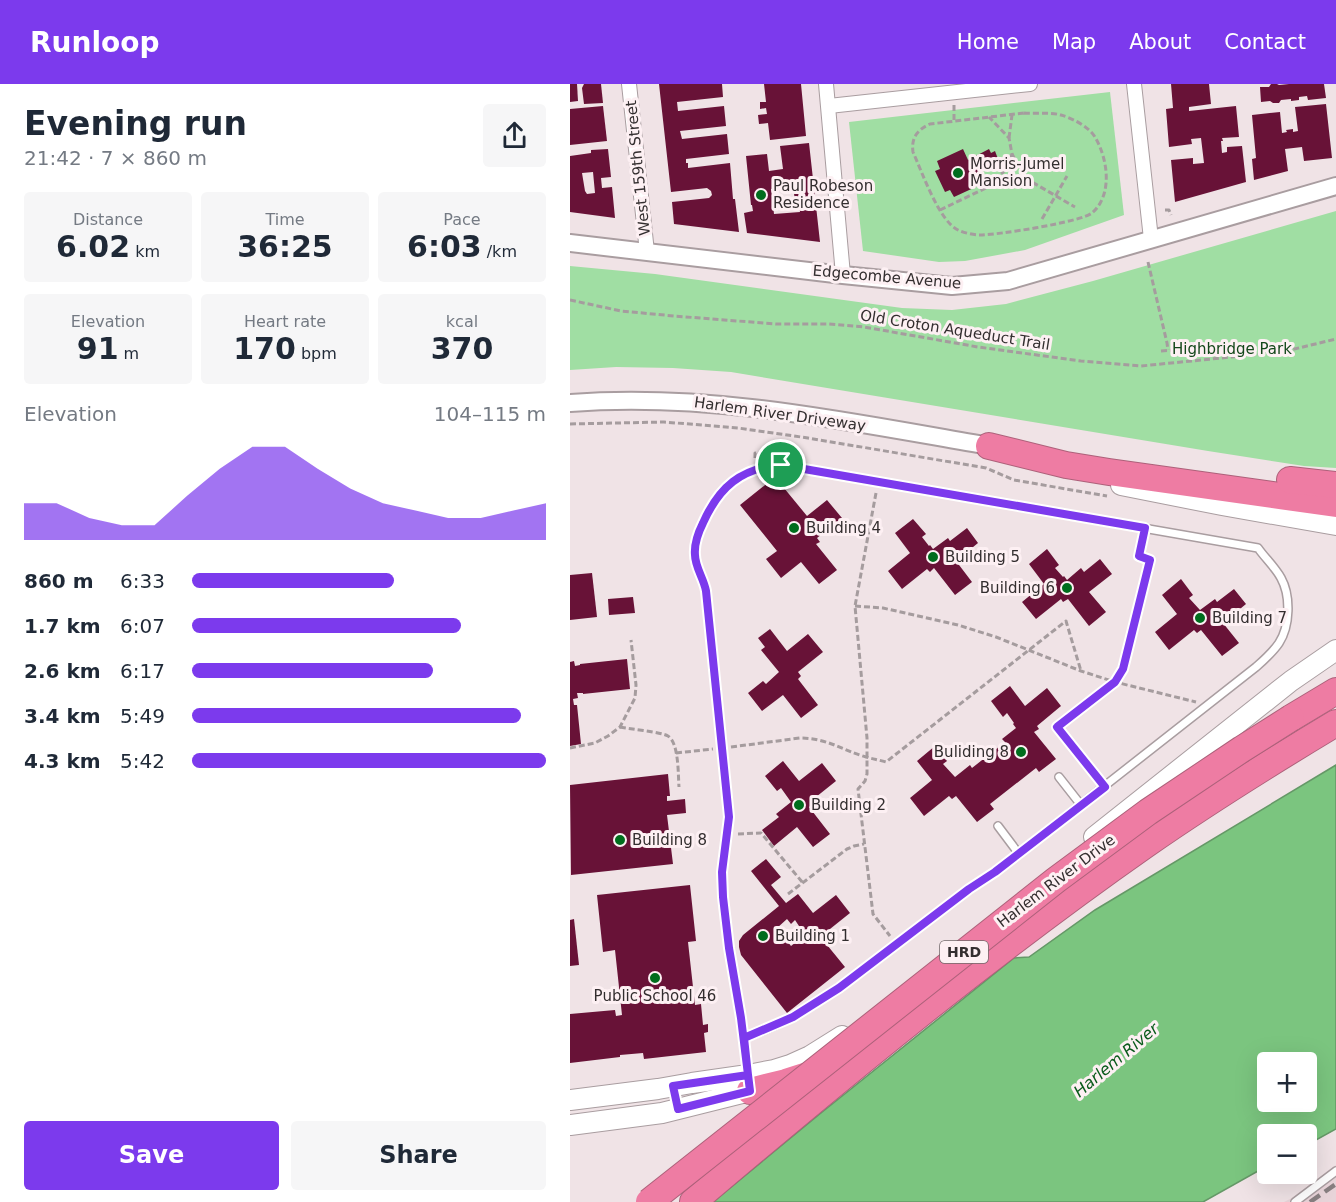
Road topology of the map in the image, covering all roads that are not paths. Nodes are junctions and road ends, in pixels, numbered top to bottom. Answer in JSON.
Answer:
{"nodes":[{"id":1,"x":629,"y":84,"type":"edge"},
{"id":2,"x":826,"y":84,"type":"edge"},
{"id":3,"x":1030,"y":84,"type":"edge"},
{"id":4,"x":1134,"y":84,"type":"edge"},
{"id":5,"x":937,"y":89,"type":"edge"},
{"id":6,"x":829,"y":106,"type":"junction"},
{"id":7,"x":1336,"y":186,"type":"edge"},
{"id":8,"x":1151,"y":238,"type":"junction"},
{"id":9,"x":570,"y":243,"type":"edge"},
{"id":10,"x":647,"y":252,"type":"junction"},
{"id":11,"x":843,"y":275,"type":"junction"},
{"id":12,"x":570,"y":403,"type":"edge"},
{"id":13,"x":989,"y":446,"type":"junction"},
{"id":14,"x":1336,"y":485,"type":"edge"},
{"id":15,"x":1336,"y":504,"type":"edge"},
{"id":16,"x":1336,"y":525,"type":"edge"},
{"id":17,"x":1336,"y":650,"type":"edge"},
{"id":18,"x":1336,"y":691,"type":"edge"},
{"id":19,"x":1336,"y":723,"type":"edge"},
{"id":20,"x":1059,"y":777,"type":"dead end"},
{"id":21,"x":1081,"y":805,"type":"junction"},
{"id":22,"x":998,"y":826,"type":"dead end"},
{"id":23,"x":1019,"y":854,"type":"junction"},
{"id":24,"x":744,"y":1038,"type":"junction"},
{"id":25,"x":872,"y":1054,"type":"junction"},
{"id":26,"x":749,"y":1083,"type":"junction"},
{"id":27,"x":673,"y":1086,"type":"junction"},
{"id":28,"x":591,"y":1098,"type":"junction"},
{"id":29,"x":570,"y":1100,"type":"edge"},
{"id":30,"x":678,"y":1109,"type":"junction"},
{"id":31,"x":594,"y":1122,"type":"junction"},
{"id":32,"x":570,"y":1125,"type":"edge"},
{"id":33,"x":1336,"y":1171,"type":"edge"},
{"id":34,"x":649,"y":1202,"type":"edge"},
{"id":35,"x":693,"y":1202,"type":"edge"},
{"id":36,"x":1295,"y":1202,"type":"edge"}],
"edges":[{"from":1,"to":10,"type":"street","name":"West 159th Street"},
{"from":2,"to":6,"type":"street"},
{"from":3,"to":5,"type":"street"},
{"from":4,"to":8,"type":"street"},
{"from":5,"to":6,"type":"street"},
{"from":6,"to":11,"type":"street"},
{"from":7,"to":8,"type":"street","name":"Edgecombe Avenue"},
{"from":8,"to":11,"type":"street","name":"Edgecombe Avenue"},
{"from":9,"to":10,"type":"street","name":"Edgecombe Avenue"},
{"from":10,"to":11,"type":"street","name":"Edgecombe Avenue"},
{"from":12,"to":13,"type":"street","name":"Harlem River Driveway"},
{"from":13,"to":14,"type":"highway"},
{"from":13,"to":15,"type":"highway"},
{"from":13,"to":16,"type":"main road"},
{"from":17,"to":26,"type":"main road","name":"Harlem River Drive"},
{"from":18,"to":34,"type":"highway","name":"Harlem River Drive","number":"HRD","bridge":true},
{"from":19,"to":25,"type":"highway","name":"Harlem River Drive","number":"HRD"},
{"from":20,"to":21,"type":"lane"},
{"from":21,"to":23,"type":"lane"},
{"from":21,"to":24,"type":"lane"},
{"from":22,"to":23,"type":"lane"},
{"from":23,"to":24,"type":"lane"},
{"from":24,"to":26,"type":"lane"},
{"from":25,"to":26,"type":"highway"},
{"from":25,"to":35,"type":"highway","name":"Harlem River Drive","number":"HRD"},
{"from":26,"to":27,"type":"main road"},
{"from":26,"to":30,"type":"main road"},
{"from":27,"to":28,"type":"main road"},
{"from":27,"to":30,"type":"main road"},
{"from":28,"to":29,"type":"main road"},
{"from":28,"to":31,"type":"main road"},
{"from":30,"to":31,"type":"main road"},
{"from":31,"to":32,"type":"main road"},
{"from":33,"to":36,"type":"lane"}]}
